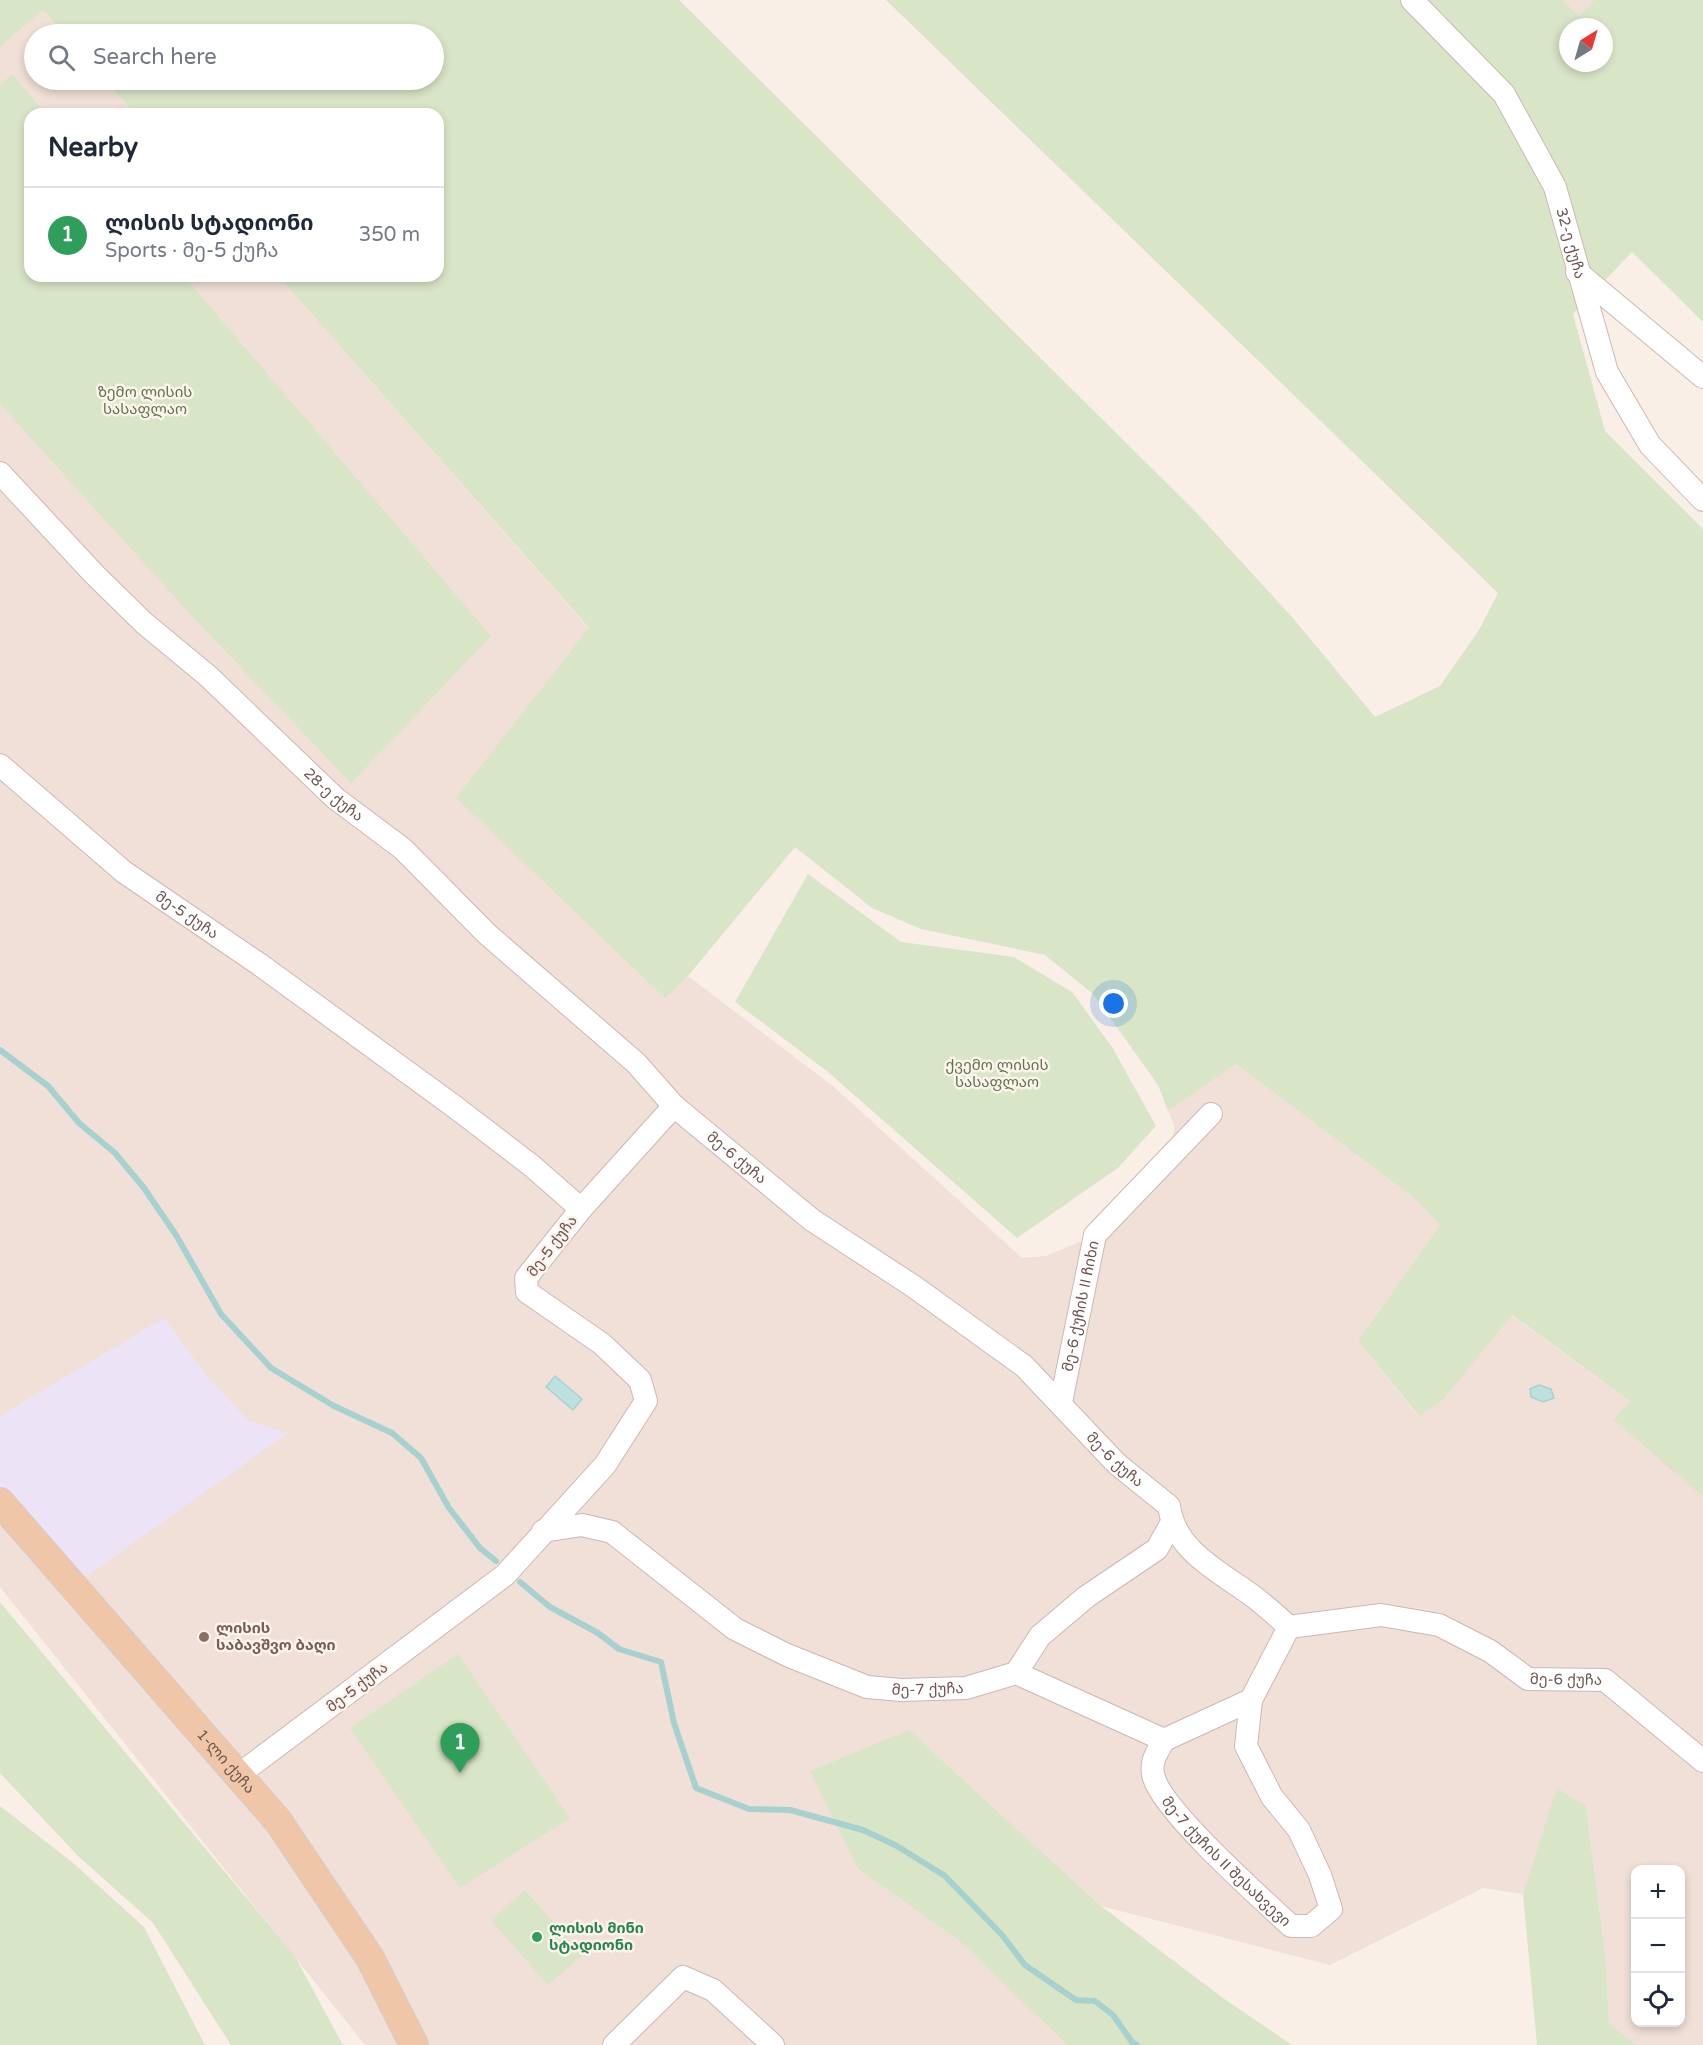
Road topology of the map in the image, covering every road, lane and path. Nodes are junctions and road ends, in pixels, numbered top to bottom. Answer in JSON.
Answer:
{"nodes":[{"id":1,"x":1412,"y":0,"type":"edge"},
{"id":2,"x":1577,"y":272,"type":"junction"},
{"id":3,"x":1703,"y":377,"type":"edge"},
{"id":4,"x":0,"y":473,"type":"edge"},
{"id":5,"x":1703,"y":500,"type":"edge"},
{"id":6,"x":0,"y":765,"type":"edge"},
{"id":7,"x":674,"y":1107,"type":"junction"},
{"id":8,"x":1211,"y":1114,"type":"dead end"},
{"id":9,"x":581,"y":1209,"type":"junction"},
{"id":10,"x":1060,"y":1402,"type":"junction"},
{"id":11,"x":0,"y":1502,"type":"edge"},
{"id":12,"x":1171,"y":1524,"type":"junction"},
{"id":13,"x":543,"y":1531,"type":"junction"},
{"id":14,"x":1289,"y":1627,"type":"junction"},
{"id":15,"x":1016,"y":1673,"type":"junction"},
{"id":16,"x":1251,"y":1700,"type":"junction"},
{"id":17,"x":1164,"y":1740,"type":"junction"},
{"id":18,"x":1703,"y":1761,"type":"edge"},
{"id":19,"x":237,"y":1776,"type":"junction"},
{"id":20,"x":414,"y":2045,"type":"edge"},
{"id":21,"x":614,"y":2045,"type":"edge"},
{"id":22,"x":773,"y":2045,"type":"edge"}],
"edges":[{"from":1,"to":2,"type":"street","name":"32-ე ქუჩა"},
{"from":2,"to":3,"type":"street"},
{"from":2,"to":5,"type":"street","name":"32-ე ქუჩა"},
{"from":4,"to":7,"type":"street","name":"28-ე ქუჩა"},
{"from":6,"to":9,"type":"street","name":"მე-5 ქუჩა"},
{"from":7,"to":9,"type":"street"},
{"from":7,"to":10,"type":"street","name":"მე-6 ქუჩა"},
{"from":8,"to":10,"type":"street","name":"მე-6 ქუჩის II ჩიხი"},
{"from":9,"to":13,"type":"street","name":"მე-5 ქუჩა"},
{"from":10,"to":12,"type":"street","name":"მე-6 ქუჩა"},
{"from":11,"to":19,"type":"main road","name":"1-ლი ქუჩა"},
{"from":12,"to":14,"type":"street","name":"მე-6 ქუჩა"},
{"from":12,"to":15,"type":"street"},
{"from":13,"to":15,"type":"street","name":"მე-7 ქუჩა"},
{"from":13,"to":19,"type":"street","name":"მე-5 ქუჩა"},
{"from":14,"to":16,"type":"street"},
{"from":14,"to":18,"type":"street","name":"მე-6 ქუჩა"},
{"from":15,"to":17,"type":"street"},
{"from":16,"to":17,"type":"street"},
{"from":16,"to":17,"type":"street","name":"მე-7 ქუჩის II შესახვევი"},
{"from":19,"to":20,"type":"main road","name":"1-ლი ქუჩა"},
{"from":21,"to":22,"type":"street"}]}
